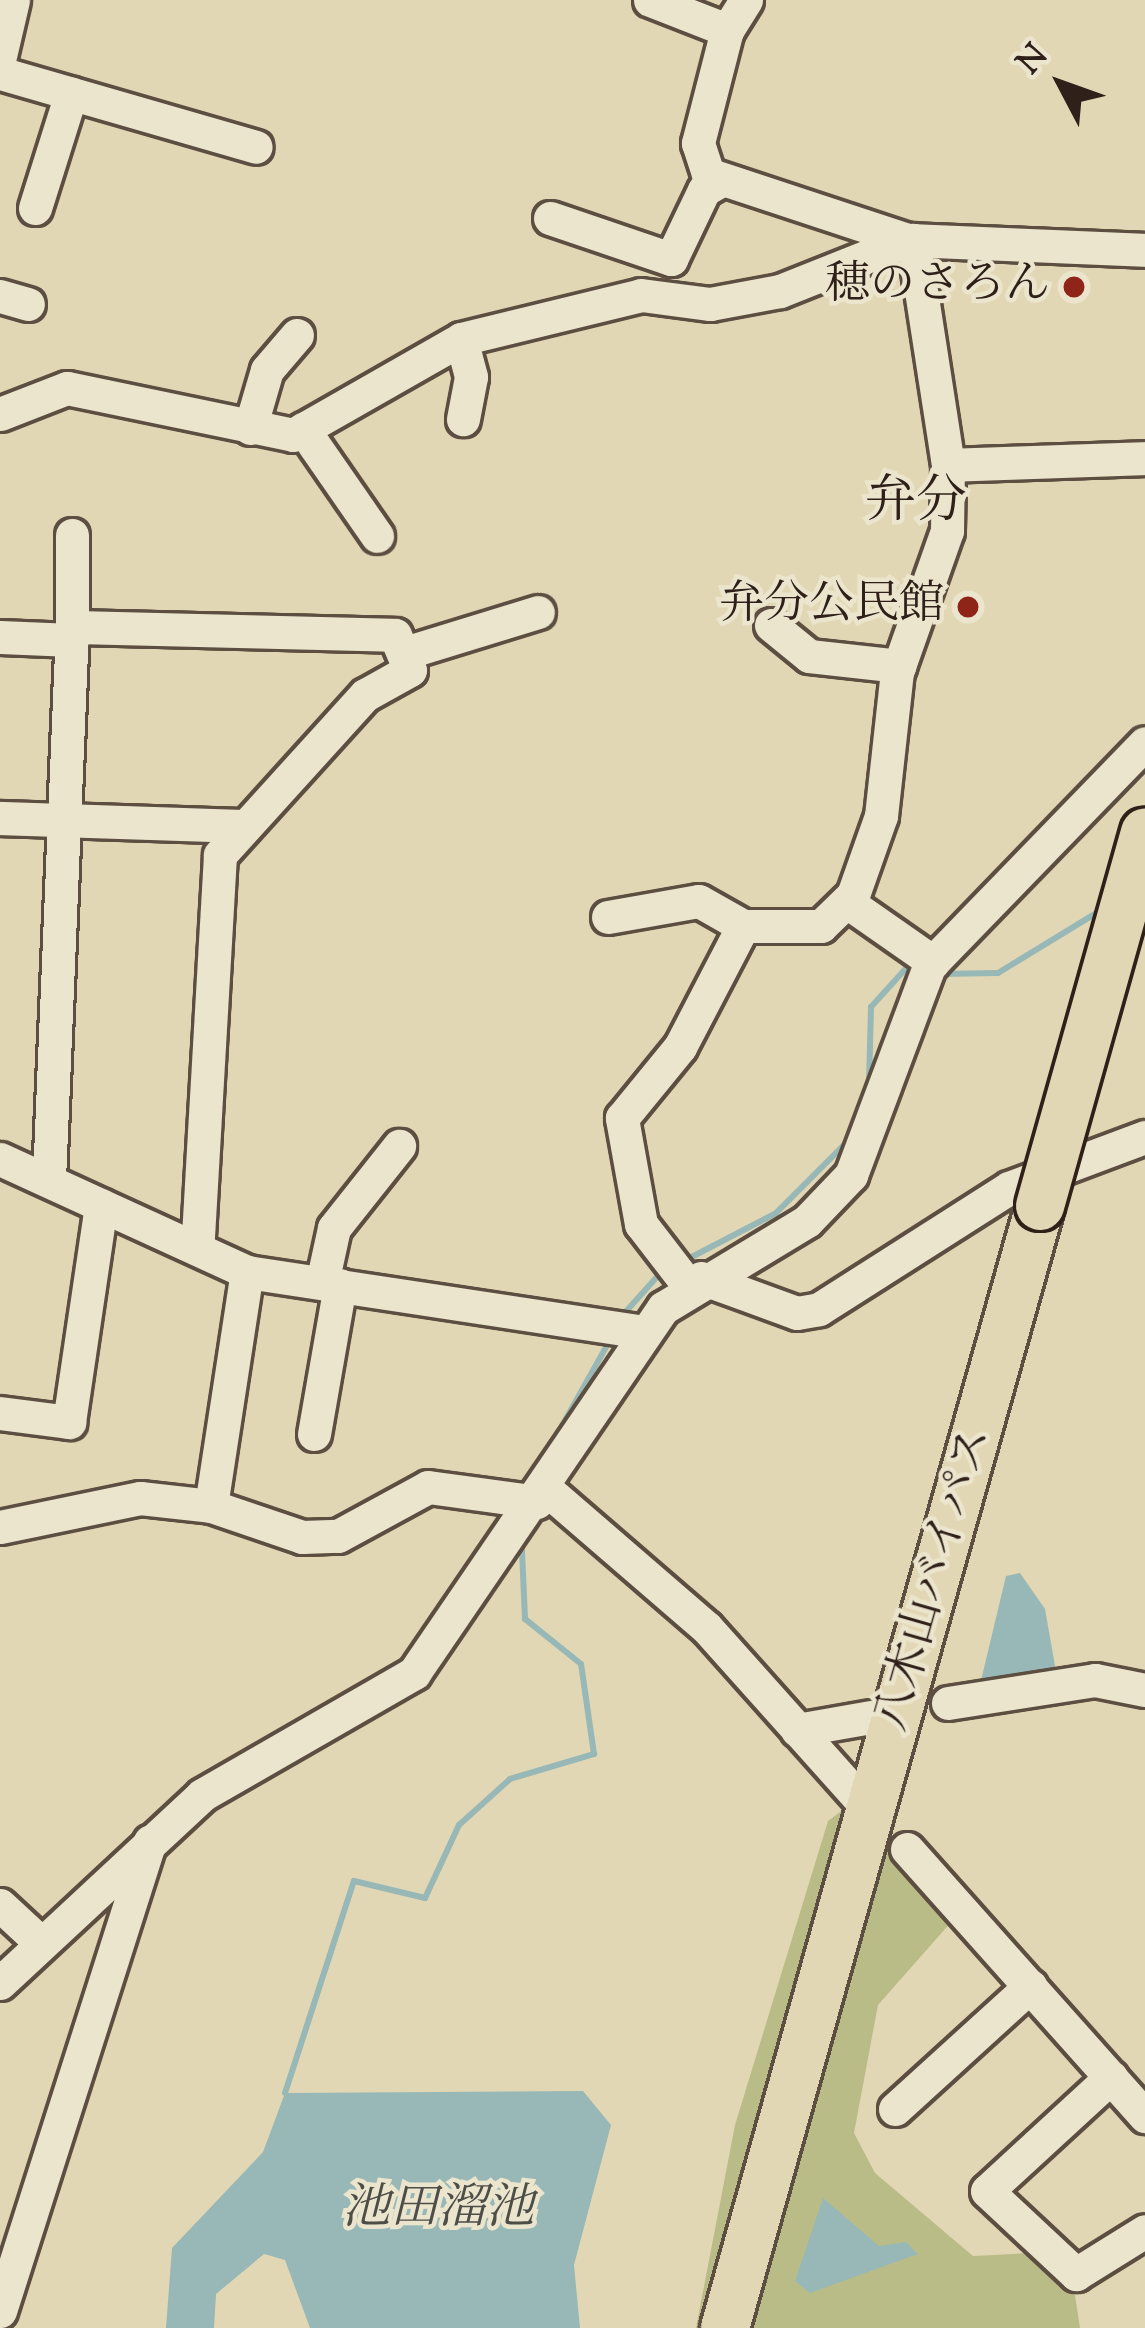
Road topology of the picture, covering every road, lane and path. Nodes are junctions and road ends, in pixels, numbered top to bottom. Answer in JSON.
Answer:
{"nodes":[{"id":1,"x":13,"y":0,"type":"edge"},
{"id":2,"x":650,"y":0,"type":"edge"},
{"id":3,"x":746,"y":0,"type":"edge"},
{"id":4,"x":727,"y":30,"type":"junction"},
{"id":5,"x":0,"y":56,"type":"edge"},
{"id":6,"x":0,"y":73,"type":"edge"},
{"id":7,"x":71,"y":94,"type":"junction"},
{"id":8,"x":256,"y":147,"type":"dead end"},
{"id":9,"x":721,"y":180,"type":"junction"},
{"id":10,"x":35,"y":208,"type":"dead end"},
{"id":11,"x":550,"y":218,"type":"dead end"},
{"id":12,"x":910,"y":240,"type":"junction"},
{"id":13,"x":1145,"y":250,"type":"edge"},
{"id":14,"x":297,"y":335,"type":"dead end"},
{"id":15,"x":461,"y":338,"type":"junction"},
{"id":16,"x":0,"y":414,"type":"edge"},
{"id":17,"x":463,"y":419,"type":"dead end"},
{"id":18,"x":250,"y":428,"type":"junction"},
{"id":19,"x":303,"y":430,"type":"junction"},
{"id":20,"x":1145,"y":458,"type":"edge"},
{"id":21,"x":948,"y":465,"type":"junction"},
{"id":22,"x":72,"y":535,"type":"dead end"},
{"id":23,"x":377,"y":536,"type":"dead end"},
{"id":24,"x":538,"y":612,"type":"dead end"},
{"id":25,"x":771,"y":625,"type":"dead end"},
{"id":26,"x":72,"y":633,"type":"junction"},
{"id":27,"x":0,"y":637,"type":"edge"},
{"id":28,"x":405,"y":653,"type":"junction"},
{"id":29,"x":899,"y":666,"type":"junction"},
{"id":30,"x":1145,"y":743,"type":"edge"},
{"id":31,"x":0,"y":818,"type":"edge"},
{"id":32,"x":67,"y":820,"type":"junction"},
{"id":33,"x":241,"y":826,"type":"junction"},
{"id":34,"x":1145,"y":832,"type":"edge"},
{"id":35,"x":848,"y":902,"type":"junction"},
{"id":36,"x":608,"y":917,"type":"dead end"},
{"id":37,"x":743,"y":926,"type":"junction"},
{"id":38,"x":933,"y":962,"type":"junction"},
{"id":39,"x":1145,"y":1137,"type":"edge"},
{"id":40,"x":399,"y":1146,"type":"dead end"},
{"id":41,"x":0,"y":1159,"type":"edge"},
{"id":42,"x":49,"y":1180,"type":"junction"},
{"id":43,"x":101,"y":1205,"type":"junction"},
{"id":44,"x":197,"y":1248,"type":"junction"},
{"id":45,"x":247,"y":1272,"type":"junction"},
{"id":46,"x":682,"y":1274,"type":"junction"},
{"id":47,"x":331,"y":1284,"type":"junction"},
{"id":48,"x":625,"y":1329,"type":"junction"},
{"id":49,"x":0,"y":1413,"type":"edge"},
{"id":50,"x":314,"y":1433,"type":"dead end"},
{"id":51,"x":542,"y":1495,"type":"junction"},
{"id":52,"x":211,"y":1506,"type":"junction"},
{"id":53,"x":0,"y":1527,"type":"edge"},
{"id":54,"x":1145,"y":1690,"type":"edge"},
{"id":55,"x":948,"y":1703,"type":"dead end"},
{"id":56,"x":871,"y":1717,"type":"dead end"},
{"id":57,"x":797,"y":1730,"type":"junction"},
{"id":58,"x":858,"y":1797,"type":"dead end"},
{"id":59,"x":153,"y":1834,"type":"junction"},
{"id":60,"x":907,"y":1849,"type":"dead end"},
{"id":61,"x":0,"y":1905,"type":"edge"},
{"id":62,"x":41,"y":1943,"type":"junction"},
{"id":63,"x":0,"y":1984,"type":"edge"},
{"id":64,"x":1030,"y":1986,"type":"junction"},
{"id":65,"x":1133,"y":2094,"type":"edge"},
{"id":66,"x":895,"y":2110,"type":"dead end"},
{"id":67,"x":1145,"y":2231,"type":"edge"},
{"id":68,"x":0,"y":2311,"type":"edge"},
{"id":69,"x":725,"y":2328,"type":"edge"}],
"edges":[{"from":1,"to":5,"type":"street"},
{"from":2,"to":4,"type":"street"},
{"from":3,"to":4,"type":"street"},
{"from":4,"to":9,"type":"street"},
{"from":6,"to":7,"type":"street"},
{"from":7,"to":8,"type":"street"},
{"from":7,"to":10,"type":"street"},
{"from":9,"to":11,"type":"street"},
{"from":9,"to":12,"type":"street"},
{"from":12,"to":13,"type":"street"},
{"from":12,"to":15,"type":"street"},
{"from":12,"to":21,"type":"street"},
{"from":14,"to":18,"type":"street"},
{"from":15,"to":17,"type":"street"},
{"from":15,"to":19,"type":"street"},
{"from":16,"to":18,"type":"street"},
{"from":18,"to":19,"type":"street"},
{"from":19,"to":23,"type":"street"},
{"from":20,"to":21,"type":"street"},
{"from":21,"to":29,"type":"street"},
{"from":22,"to":26,"type":"street"},
{"from":24,"to":28,"type":"street"},
{"from":25,"to":29,"type":"street"},
{"from":26,"to":27,"type":"street"},
{"from":26,"to":28,"type":"street"},
{"from":26,"to":32,"type":"street"},
{"from":28,"to":33,"type":"street"},
{"from":29,"to":35,"type":"street"},
{"from":30,"to":38,"type":"street"},
{"from":31,"to":32,"type":"street"},
{"from":32,"to":33,"type":"street"},
{"from":32,"to":42,"type":"street"},
{"from":33,"to":44,"type":"street"},
{"from":34,"to":69,"type":"highway","name":"八木山バイパス","bridge":true},
{"from":35,"to":37,"type":"street"},
{"from":35,"to":38,"type":"street"},
{"from":36,"to":37,"type":"street"},
{"from":37,"to":46,"type":"street"},
{"from":38,"to":46,"type":"street"},
{"from":39,"to":46,"type":"street"},
{"from":40,"to":47,"type":"street"},
{"from":41,"to":42,"type":"street"},
{"from":42,"to":43,"type":"street"},
{"from":43,"to":44,"type":"street"},
{"from":43,"to":49,"type":"street"},
{"from":44,"to":45,"type":"street"},
{"from":45,"to":47,"type":"street"},
{"from":45,"to":52,"type":"street"},
{"from":46,"to":48,"type":"street"},
{"from":47,"to":48,"type":"street"},
{"from":47,"to":50,"type":"street"},
{"from":48,"to":51,"type":"street"},
{"from":51,"to":52,"type":"street"},
{"from":51,"to":57,"type":"street"},
{"from":51,"to":59,"type":"street"},
{"from":52,"to":53,"type":"street"},
{"from":54,"to":55,"type":"street"},
{"from":56,"to":57,"type":"street"},
{"from":57,"to":58,"type":"street"},
{"from":59,"to":62,"type":"street"},
{"from":59,"to":68,"type":"street"},
{"from":60,"to":64,"type":"street"},
{"from":61,"to":62,"type":"street"},
{"from":62,"to":63,"type":"street"},
{"from":64,"to":65,"type":"street"},
{"from":64,"to":66,"type":"street"},
{"from":65,"to":67,"type":"street"}]}
